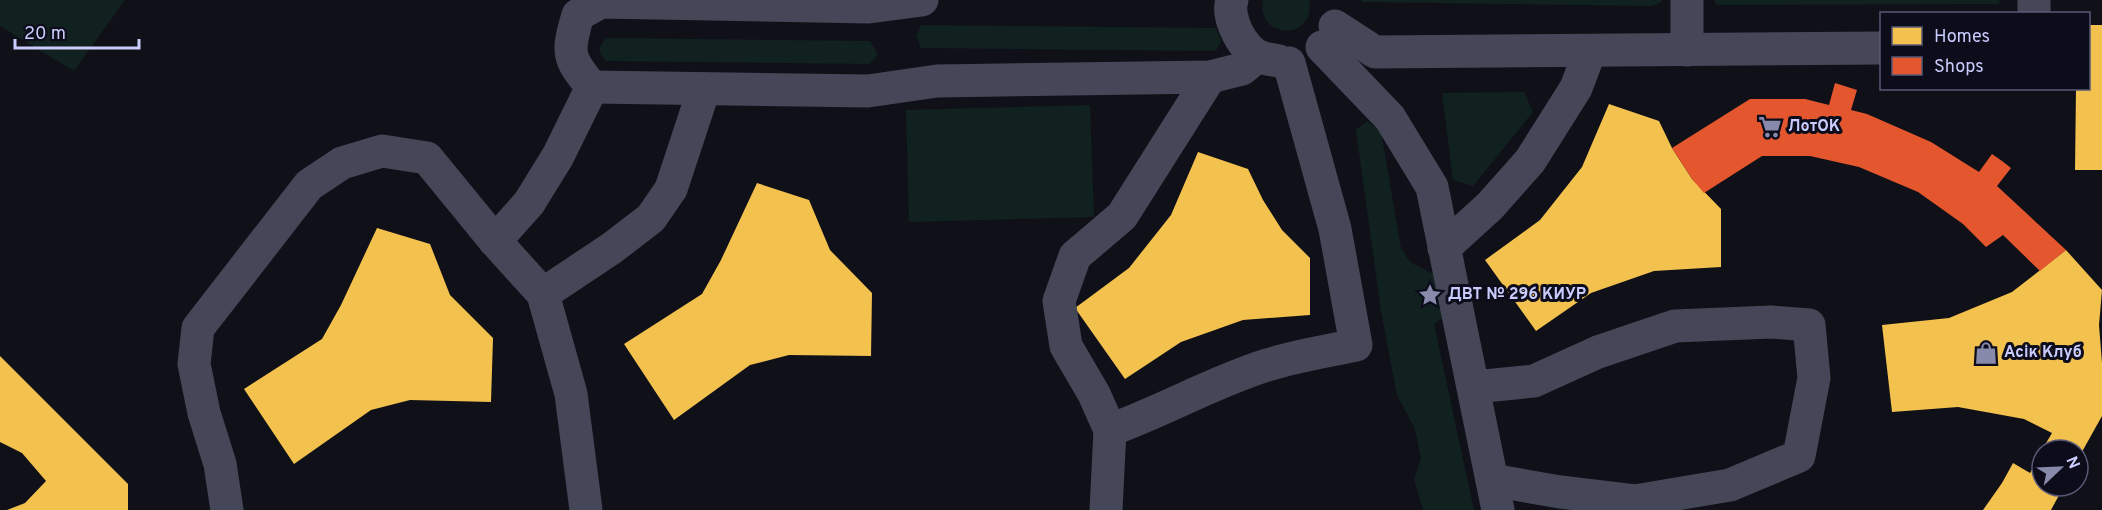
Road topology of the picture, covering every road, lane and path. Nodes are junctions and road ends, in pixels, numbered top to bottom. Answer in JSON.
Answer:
{"nodes":[{"id":1,"x":922,"y":0,"type":"edge"},
{"id":2,"x":1232,"y":0,"type":"edge"},
{"id":3,"x":1688,"y":0,"type":"edge"},
{"id":4,"x":1331,"y":24,"type":"edge"},
{"id":5,"x":1880,"y":48,"type":"edge"},
{"id":6,"x":1687,"y":50,"type":"junction"},
{"id":7,"x":1590,"y":51,"type":"junction"},
{"id":8,"x":1273,"y":60,"type":"junction"},
{"id":9,"x":1210,"y":77,"type":"junction"},
{"id":10,"x":592,"y":87,"type":"junction"},
{"id":11,"x":704,"y":89,"type":"junction"},
{"id":12,"x":495,"y":241,"type":"junction"},
{"id":13,"x":1444,"y":248,"type":"junction"},
{"id":14,"x":543,"y":294,"type":"junction"},
{"id":15,"x":1474,"y":387,"type":"junction"},
{"id":16,"x":1110,"y":430,"type":"junction"},
{"id":17,"x":1495,"y":495,"type":"edge"},
{"id":18,"x":227,"y":510,"type":"edge"},
{"id":19,"x":586,"y":510,"type":"edge"},
{"id":20,"x":1106,"y":510,"type":"edge"}],
"edges":[{"from":1,"to":10,"type":"street"},
{"from":2,"to":8,"type":"street"},
{"from":3,"to":6,"type":"street"},
{"from":4,"to":7,"type":"street"},
{"from":4,"to":8,"type":"street"},
{"from":4,"to":13,"type":"street"},
{"from":5,"to":6,"type":"street"},
{"from":6,"to":7,"type":"street"},
{"from":7,"to":13,"type":"street"},
{"from":8,"to":9,"type":"street"},
{"from":8,"to":16,"type":"street"},
{"from":9,"to":11,"type":"street"},
{"from":9,"to":16,"type":"street"},
{"from":10,"to":11,"type":"street"},
{"from":10,"to":12,"type":"street"},
{"from":11,"to":14,"type":"street"},
{"from":12,"to":14,"type":"street"},
{"from":12,"to":18,"type":"street"},
{"from":13,"to":15,"type":"street"},
{"from":14,"to":19,"type":"street"},
{"from":15,"to":17,"type":"street"},
{"from":15,"to":17,"type":"street"},
{"from":16,"to":20,"type":"street"}]}
